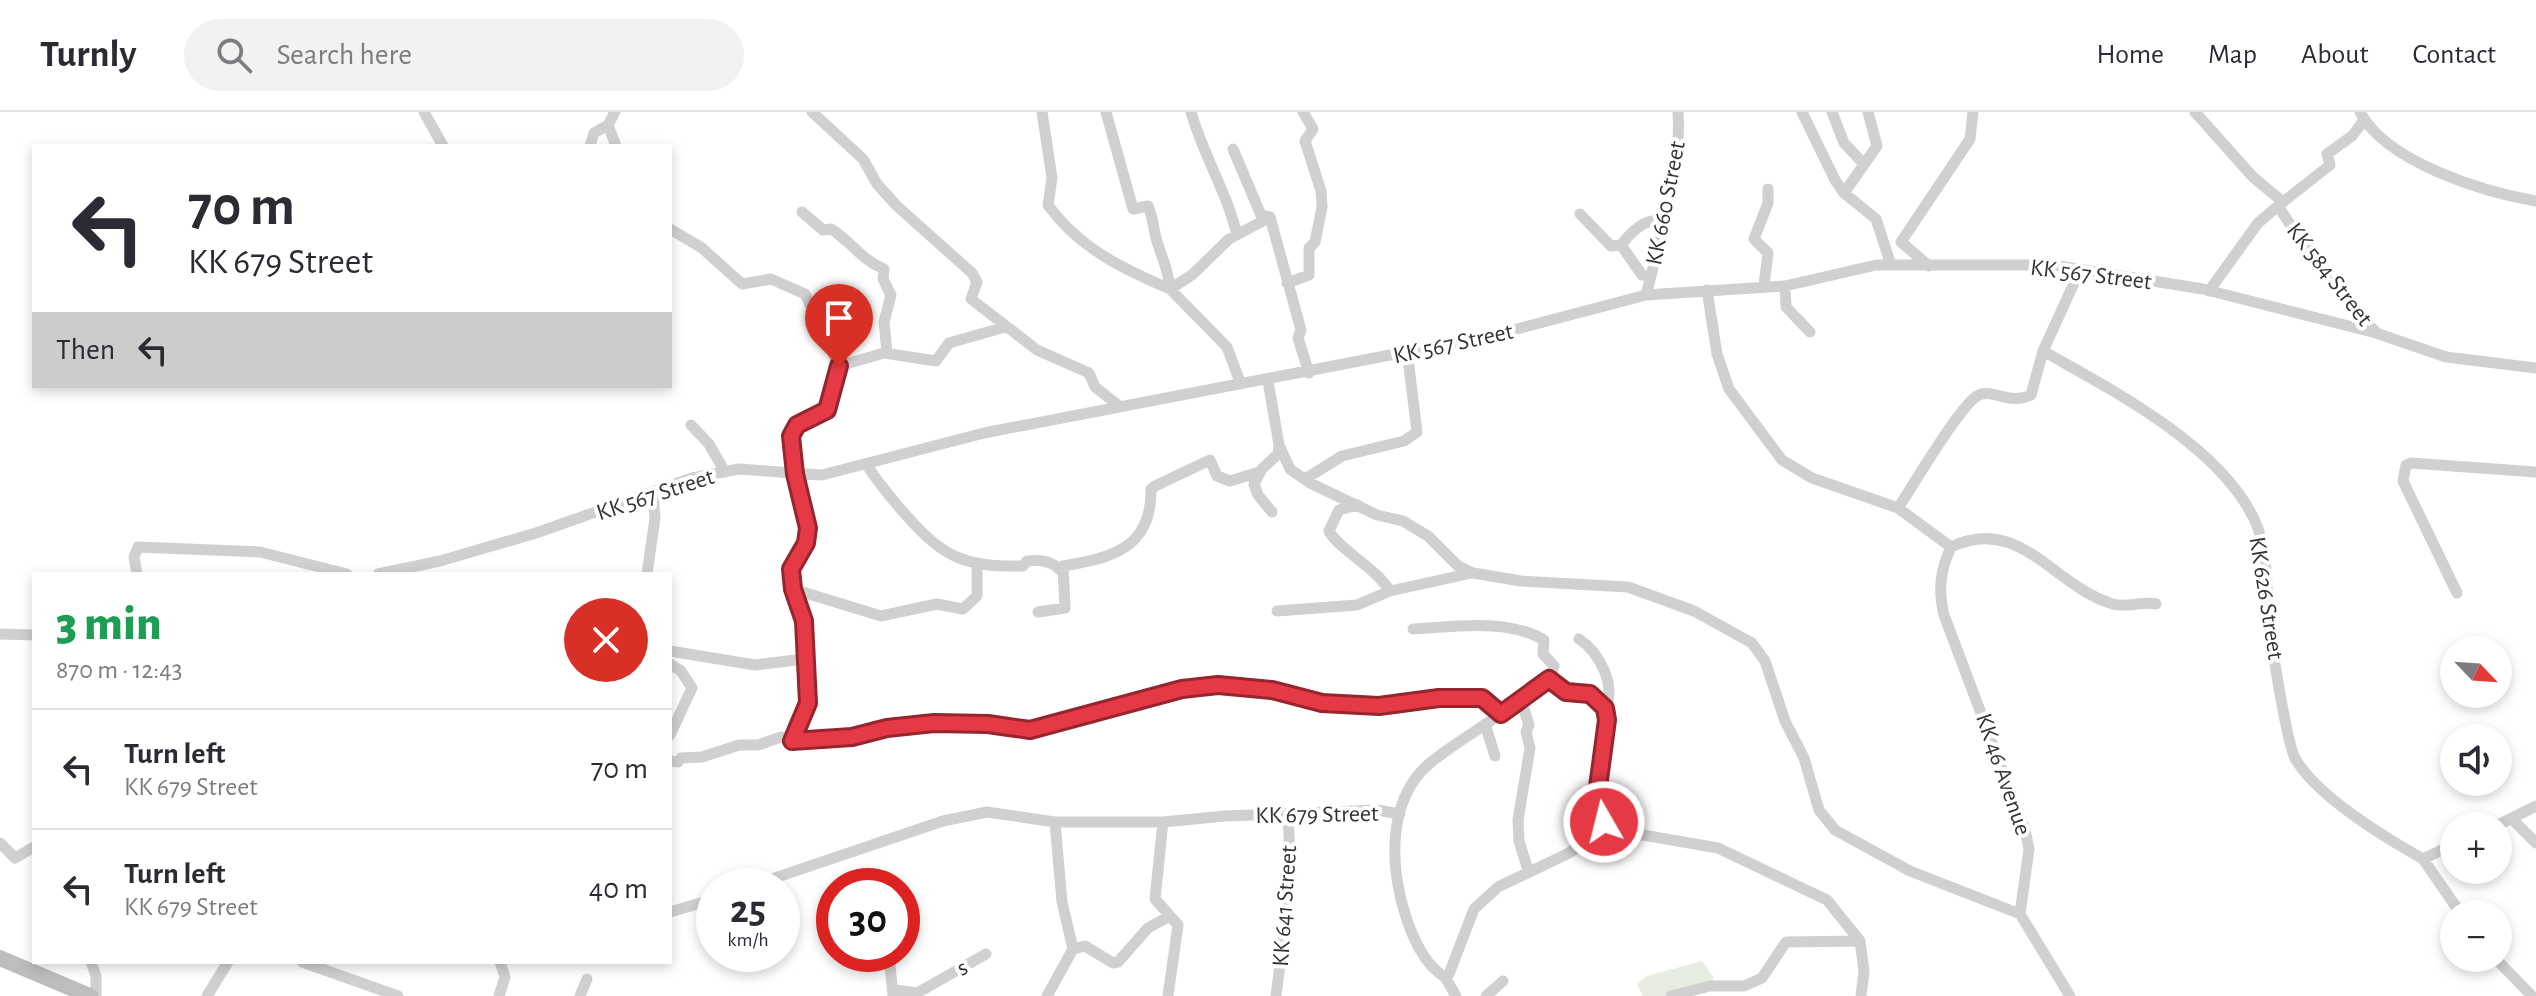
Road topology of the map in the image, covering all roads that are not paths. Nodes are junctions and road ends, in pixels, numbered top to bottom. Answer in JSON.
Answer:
{"nodes":[{"id":1,"x":424,"y":112,"type":"edge"},
{"id":2,"x":615,"y":112,"type":"edge"},
{"id":3,"x":801,"y":112,"type":"edge"},
{"id":4,"x":810,"y":112,"type":"edge"},
{"id":5,"x":1042,"y":112,"type":"edge"},
{"id":6,"x":1106,"y":112,"type":"edge"},
{"id":7,"x":1191,"y":112,"type":"edge"},
{"id":8,"x":1303,"y":112,"type":"edge"},
{"id":9,"x":1678,"y":112,"type":"edge"},
{"id":10,"x":1802,"y":112,"type":"edge"},
{"id":11,"x":1832,"y":112,"type":"edge"},
{"id":12,"x":1868,"y":112,"type":"edge"},
{"id":13,"x":1973,"y":112,"type":"edge"},
{"id":14,"x":2195,"y":112,"type":"edge"},
{"id":15,"x":2362,"y":116,"type":"edge"},
{"id":16,"x":608,"y":125,"type":"junction"},
{"id":17,"x":442,"y":144,"type":"edge"},
{"id":18,"x":591,"y":144,"type":"edge"},
{"id":19,"x":615,"y":144,"type":"edge"},
{"id":20,"x":1233,"y":149,"type":"dead end"},
{"id":21,"x":1864,"y":164,"type":"junction"},
{"id":22,"x":1768,"y":189,"type":"dead end"},
{"id":23,"x":1844,"y":193,"type":"junction"},
{"id":24,"x":2536,"y":201,"type":"edge"},
{"id":25,"x":2281,"y":204,"type":"junction"},
{"id":26,"x":802,"y":212,"type":"dead end"},
{"id":27,"x":1580,"y":214,"type":"dead end"},
{"id":28,"x":1270,"y":217,"type":"junction"},
{"id":29,"x":1664,"y":220,"type":"junction"},
{"id":30,"x":672,"y":230,"type":"edge"},
{"id":31,"x":1237,"y":235,"type":"junction"},
{"id":32,"x":1621,"y":245,"type":"junction"},
{"id":33,"x":1891,"y":265,"type":"junction"},
{"id":34,"x":1929,"y":266,"type":"junction"},
{"id":35,"x":2080,"y":270,"type":"junction"},
{"id":36,"x":1651,"y":276,"type":"junction"},
{"id":37,"x":1287,"y":283,"type":"junction"},
{"id":38,"x":1764,"y":285,"type":"junction"},
{"id":39,"x":1785,"y":286,"type":"junction"},
{"id":40,"x":1170,"y":289,"type":"junction"},
{"id":41,"x":1707,"y":290,"type":"junction"},
{"id":42,"x":2209,"y":291,"type":"junction"},
{"id":43,"x":1646,"y":295,"type":"junction"},
{"id":44,"x":1005,"y":327,"type":"junction"},
{"id":45,"x":1810,"y":332,"type":"dead end"},
{"id":46,"x":2376,"y":333,"type":"junction"},
{"id":47,"x":1407,"y":350,"type":"junction"},
{"id":48,"x":2043,"y":351,"type":"junction"},
{"id":49,"x":887,"y":353,"type":"junction"},
{"id":50,"x":839,"y":366,"type":"junction"},
{"id":51,"x":2536,"y":368,"type":"edge"},
{"id":52,"x":1309,"y":373,"type":"junction"},
{"id":53,"x":1268,"y":381,"type":"junction"},
{"id":54,"x":1240,"y":382,"type":"junction"},
{"id":55,"x":1119,"y":405,"type":"junction"},
{"id":56,"x":691,"y":425,"type":"dead end"},
{"id":57,"x":1279,"y":445,"type":"junction"},
{"id":58,"x":867,"y":465,"type":"junction"},
{"id":59,"x":725,"y":472,"type":"junction"},
{"id":60,"x":1259,"y":472,"type":"junction"},
{"id":61,"x":2536,"y":472,"type":"edge"},
{"id":62,"x":795,"y":474,"type":"junction"},
{"id":63,"x":1305,"y":479,"type":"junction"},
{"id":64,"x":653,"y":494,"type":"junction"},
{"id":65,"x":1359,"y":505,"type":"junction"},
{"id":66,"x":1898,"y":508,"type":"junction"},
{"id":67,"x":1272,"y":512,"type":"dead end"},
{"id":68,"x":1951,"y":547,"type":"junction"},
{"id":69,"x":977,"y":564,"type":"junction"},
{"id":70,"x":1060,"y":570,"type":"junction"},
{"id":71,"x":137,"y":572,"type":"edge"},
{"id":72,"x":339,"y":572,"type":"edge"},
{"id":73,"x":388,"y":572,"type":"edge"},
{"id":74,"x":647,"y":572,"type":"edge"},
{"id":75,"x":1473,"y":573,"type":"junction"},
{"id":76,"x":793,"y":589,"type":"junction"},
{"id":77,"x":1390,"y":591,"type":"junction"},
{"id":78,"x":2457,"y":593,"type":"dead end"},
{"id":79,"x":2156,"y":604,"type":"dead end"},
{"id":80,"x":1277,"y":611,"type":"dead end"},
{"id":81,"x":1038,"y":612,"type":"dead end"},
{"id":82,"x":1413,"y":629,"type":"dead end"},
{"id":83,"x":0,"y":634,"type":"edge"},
{"id":84,"x":32,"y":635,"type":"edge"},
{"id":85,"x":1579,"y":639,"type":"dead end"},
{"id":86,"x":672,"y":651,"type":"edge"},
{"id":87,"x":804,"y":659,"type":"junction"},
{"id":88,"x":672,"y":666,"type":"edge"},
{"id":89,"x":1549,"y":679,"type":"junction"},
{"id":90,"x":1520,"y":697,"type":"junction"},
{"id":91,"x":1605,"y":708,"type":"junction"},
{"id":92,"x":1501,"y":714,"type":"junction"},
{"id":93,"x":1485,"y":724,"type":"junction"},
{"id":94,"x":672,"y":731,"type":"edge"},
{"id":95,"x":792,"y":741,"type":"junction"},
{"id":96,"x":1495,"y":756,"type":"dead end"},
{"id":97,"x":672,"y":761,"type":"edge"},
{"id":98,"x":2536,"y":806,"type":"edge"},
{"id":99,"x":1400,"y":814,"type":"junction"},
{"id":100,"x":1288,"y":816,"type":"junction"},
{"id":101,"x":2512,"y":819,"type":"joint"},
{"id":102,"x":1055,"y":822,"type":"junction"},
{"id":103,"x":1163,"y":822,"type":"junction"},
{"id":104,"x":1608,"y":829,"type":"junction"},
{"id":105,"x":0,"y":843,"type":"edge"},
{"id":106,"x":2536,"y":843,"type":"edge"},
{"id":107,"x":32,"y":848,"type":"edge"},
{"id":108,"x":2440,"y":851,"type":"edge"},
{"id":109,"x":2423,"y":859,"type":"junction"},
{"id":110,"x":800,"y":869,"type":"edge"},
{"id":111,"x":1528,"y":870,"type":"junction"},
{"id":112,"x":2451,"y":900,"type":"edge"},
{"id":113,"x":696,"y":904,"type":"edge"},
{"id":114,"x":672,"y":911,"type":"edge"},
{"id":115,"x":2020,"y":914,"type":"junction"},
{"id":116,"x":1170,"y":916,"type":"junction"},
{"id":117,"x":1860,"y":941,"type":"junction"},
{"id":118,"x":1073,"y":949,"type":"junction"},
{"id":119,"x":986,"y":954,"type":"dead end"},
{"id":120,"x":0,"y":958,"type":"edge"},
{"id":121,"x":92,"y":964,"type":"edge"},
{"id":122,"x":227,"y":964,"type":"edge"},
{"id":123,"x":308,"y":964,"type":"edge"},
{"id":124,"x":501,"y":964,"type":"edge"},
{"id":125,"x":891,"y":972,"type":"edge"},
{"id":126,"x":2509,"y":972,"type":"edge"},
{"id":127,"x":1442,"y":975,"type":"junction"},
{"id":128,"x":587,"y":979,"type":"dead end"},
{"id":129,"x":1503,"y":981,"type":"dead end"},
{"id":130,"x":1744,"y":991,"type":"edge"},
{"id":131,"x":894,"y":993,"type":"edge"},
{"id":132,"x":1451,"y":994,"type":"edge"},
{"id":133,"x":93,"y":996,"type":"edge"},
{"id":134,"x":207,"y":996,"type":"edge"},
{"id":135,"x":398,"y":996,"type":"edge"},
{"id":136,"x":499,"y":996,"type":"edge"},
{"id":137,"x":580,"y":996,"type":"edge"},
{"id":138,"x":1047,"y":996,"type":"edge"},
{"id":139,"x":1168,"y":996,"type":"edge"},
{"id":140,"x":1276,"y":996,"type":"edge"},
{"id":141,"x":1486,"y":996,"type":"edge"},
{"id":142,"x":1671,"y":996,"type":"edge"},
{"id":143,"x":1861,"y":996,"type":"edge"},
{"id":144,"x":2070,"y":996,"type":"edge"},
{"id":145,"x":2532,"y":996,"type":"edge"}],
"edges":[{"from":1,"to":17,"type":"street"},
{"from":2,"to":16,"type":"street"},
{"from":3,"to":4,"type":"street"},
{"from":4,"to":44,"type":"street"},
{"from":5,"to":40,"type":"street"},
{"from":6,"to":40,"type":"street"},
{"from":7,"to":31,"type":"street"},
{"from":8,"to":37,"type":"street"},
{"from":9,"to":29,"type":"street","name":"KK 660 Street"},
{"from":10,"to":23,"type":"street"},
{"from":11,"to":21,"type":"street"},
{"from":12,"to":21,"type":"street"},
{"from":13,"to":34,"type":"street"},
{"from":14,"to":25,"type":"street","name":"KK 584 Street"},
{"from":15,"to":24,"type":"street"},
{"from":15,"to":25,"type":"street"},
{"from":16,"to":18,"type":"street"},
{"from":16,"to":19,"type":"street"},
{"from":20,"to":28,"type":"street"},
{"from":21,"to":23,"type":"street"},
{"from":22,"to":38,"type":"street"},
{"from":23,"to":33,"type":"street"},
{"from":25,"to":42,"type":"street"},
{"from":25,"to":46,"type":"street","name":"KK 584 Street"},
{"from":26,"to":49,"type":"street"},
{"from":27,"to":32,"type":"street"},
{"from":28,"to":31,"type":"street"},
{"from":28,"to":37,"type":"street"},
{"from":29,"to":32,"type":"street"},
{"from":29,"to":36,"type":"street","name":"KK 660 Street"},
{"from":30,"to":50,"type":"street"},
{"from":31,"to":40,"type":"street"},
{"from":32,"to":36,"type":"street"},
{"from":33,"to":34,"type":"street","name":"KK 567 Street"},
{"from":33,"to":39,"type":"street","name":"KK 567 Street"},
{"from":34,"to":35,"type":"street","name":"KK 567 Street"},
{"from":35,"to":42,"type":"street","name":"KK 567 Street"},
{"from":35,"to":48,"type":"street"},
{"from":36,"to":43,"type":"street","name":"KK 660 Street"},
{"from":37,"to":52,"type":"street"},
{"from":38,"to":39,"type":"street","name":"KK 567 Street"},
{"from":38,"to":41,"type":"street","name":"KK 567 Street"},
{"from":39,"to":45,"type":"street"},
{"from":40,"to":54,"type":"street"},
{"from":41,"to":43,"type":"street","name":"KK 567 Street"},
{"from":41,"to":66,"type":"street"},
{"from":42,"to":46,"type":"street","name":"KK 567 Street"},
{"from":43,"to":47,"type":"street","name":"KK 567 Street"},
{"from":44,"to":49,"type":"street"},
{"from":44,"to":55,"type":"street"},
{"from":46,"to":51,"type":"street","name":"KK 567 Street"},
{"from":47,"to":52,"type":"street","name":"KK 567 Street"},
{"from":47,"to":63,"type":"street"},
{"from":48,"to":66,"type":"street"},
{"from":48,"to":109,"type":"street","name":"KK 626 Street"},
{"from":49,"to":50,"type":"street"},
{"from":50,"to":62,"type":"street"},
{"from":52,"to":53,"type":"street","name":"KK 567 Street"},
{"from":53,"to":54,"type":"street","name":"KK 567 Street"},
{"from":53,"to":57,"type":"street"},
{"from":54,"to":55,"type":"street","name":"KK 567 Street"},
{"from":55,"to":58,"type":"street","name":"KK 567 Street"},
{"from":56,"to":59,"type":"street"},
{"from":57,"to":60,"type":"street"},
{"from":57,"to":63,"type":"street"},
{"from":58,"to":62,"type":"street","name":"KK 567 Street"},
{"from":58,"to":69,"type":"street"},
{"from":59,"to":62,"type":"street","name":"KK 567 Street"},
{"from":59,"to":64,"type":"street","name":"KK 567 Street"},
{"from":60,"to":67,"type":"street"},
{"from":60,"to":70,"type":"street"},
{"from":61,"to":78,"type":"street"},
{"from":62,"to":76,"type":"street"},
{"from":63,"to":65,"type":"street"},
{"from":64,"to":73,"type":"street","name":"KK 567 Street"},
{"from":64,"to":74,"type":"street"},
{"from":65,"to":75,"type":"street"},
{"from":65,"to":77,"type":"street"},
{"from":66,"to":68,"type":"street"},
{"from":68,"to":79,"type":"street"},
{"from":68,"to":115,"type":"street","name":"KK 46 Avenue"},
{"from":69,"to":70,"type":"street"},
{"from":69,"to":76,"type":"street"},
{"from":70,"to":81,"type":"street"},
{"from":71,"to":72,"type":"street"},
{"from":75,"to":77,"type":"street"},
{"from":75,"to":115,"type":"street"},
{"from":76,"to":87,"type":"street"},
{"from":77,"to":80,"type":"street"},
{"from":82,"to":89,"type":"street"},
{"from":83,"to":84,"type":"street"},
{"from":85,"to":91,"type":"street"},
{"from":86,"to":87,"type":"street"},
{"from":87,"to":95,"type":"street"},
{"from":88,"to":94,"type":"street"},
{"from":89,"to":90,"type":"street","name":"KK 679 Street"},
{"from":89,"to":91,"type":"street"},
{"from":90,"to":92,"type":"street","name":"KK 679 Street"},
{"from":90,"to":111,"type":"street"},
{"from":91,"to":104,"type":"street"},
{"from":92,"to":93,"type":"street","name":"KK 679 Street"},
{"from":92,"to":95,"type":"street"},
{"from":93,"to":96,"type":"street"},
{"from":93,"to":99,"type":"street","name":"KK 679 Street"},
{"from":95,"to":97,"type":"street"},
{"from":98,"to":101,"type":"street"},
{"from":99,"to":100,"type":"street","name":"KK 679 Street"},
{"from":99,"to":127,"type":"street"},
{"from":100,"to":103,"type":"street","name":"KK 679 Street"},
{"from":100,"to":140,"type":"street","name":"KK 641 Street"},
{"from":101,"to":106,"type":"street"},
{"from":102,"to":103,"type":"street","name":"KK 679 Street"},
{"from":102,"to":110,"type":"street","name":"KK 679 Street"},
{"from":102,"to":118,"type":"street"},
{"from":103,"to":116,"type":"street"},
{"from":104,"to":111,"type":"street"},
{"from":104,"to":117,"type":"street"},
{"from":105,"to":107,"type":"street"},
{"from":108,"to":109,"type":"street"},
{"from":109,"to":112,"type":"street"},
{"from":111,"to":127,"type":"street"},
{"from":113,"to":114,"type":"street"},
{"from":115,"to":144,"type":"street"},
{"from":116,"to":118,"type":"street"},
{"from":116,"to":139,"type":"street"},
{"from":117,"to":130,"type":"street"},
{"from":117,"to":143,"type":"street"},
{"from":118,"to":138,"type":"street"},
{"from":119,"to":131,"type":"street","name":"s"},
{"from":120,"to":133,"type":"main road"},
{"from":121,"to":133,"type":"street"},
{"from":122,"to":134,"type":"street"},
{"from":123,"to":135,"type":"street"},
{"from":124,"to":136,"type":"street"},
{"from":125,"to":131,"type":"street"},
{"from":126,"to":145,"type":"street"},
{"from":127,"to":132,"type":"street"},
{"from":128,"to":137,"type":"street"},
{"from":129,"to":141,"type":"street"},
{"from":130,"to":142,"type":"street"}]}
